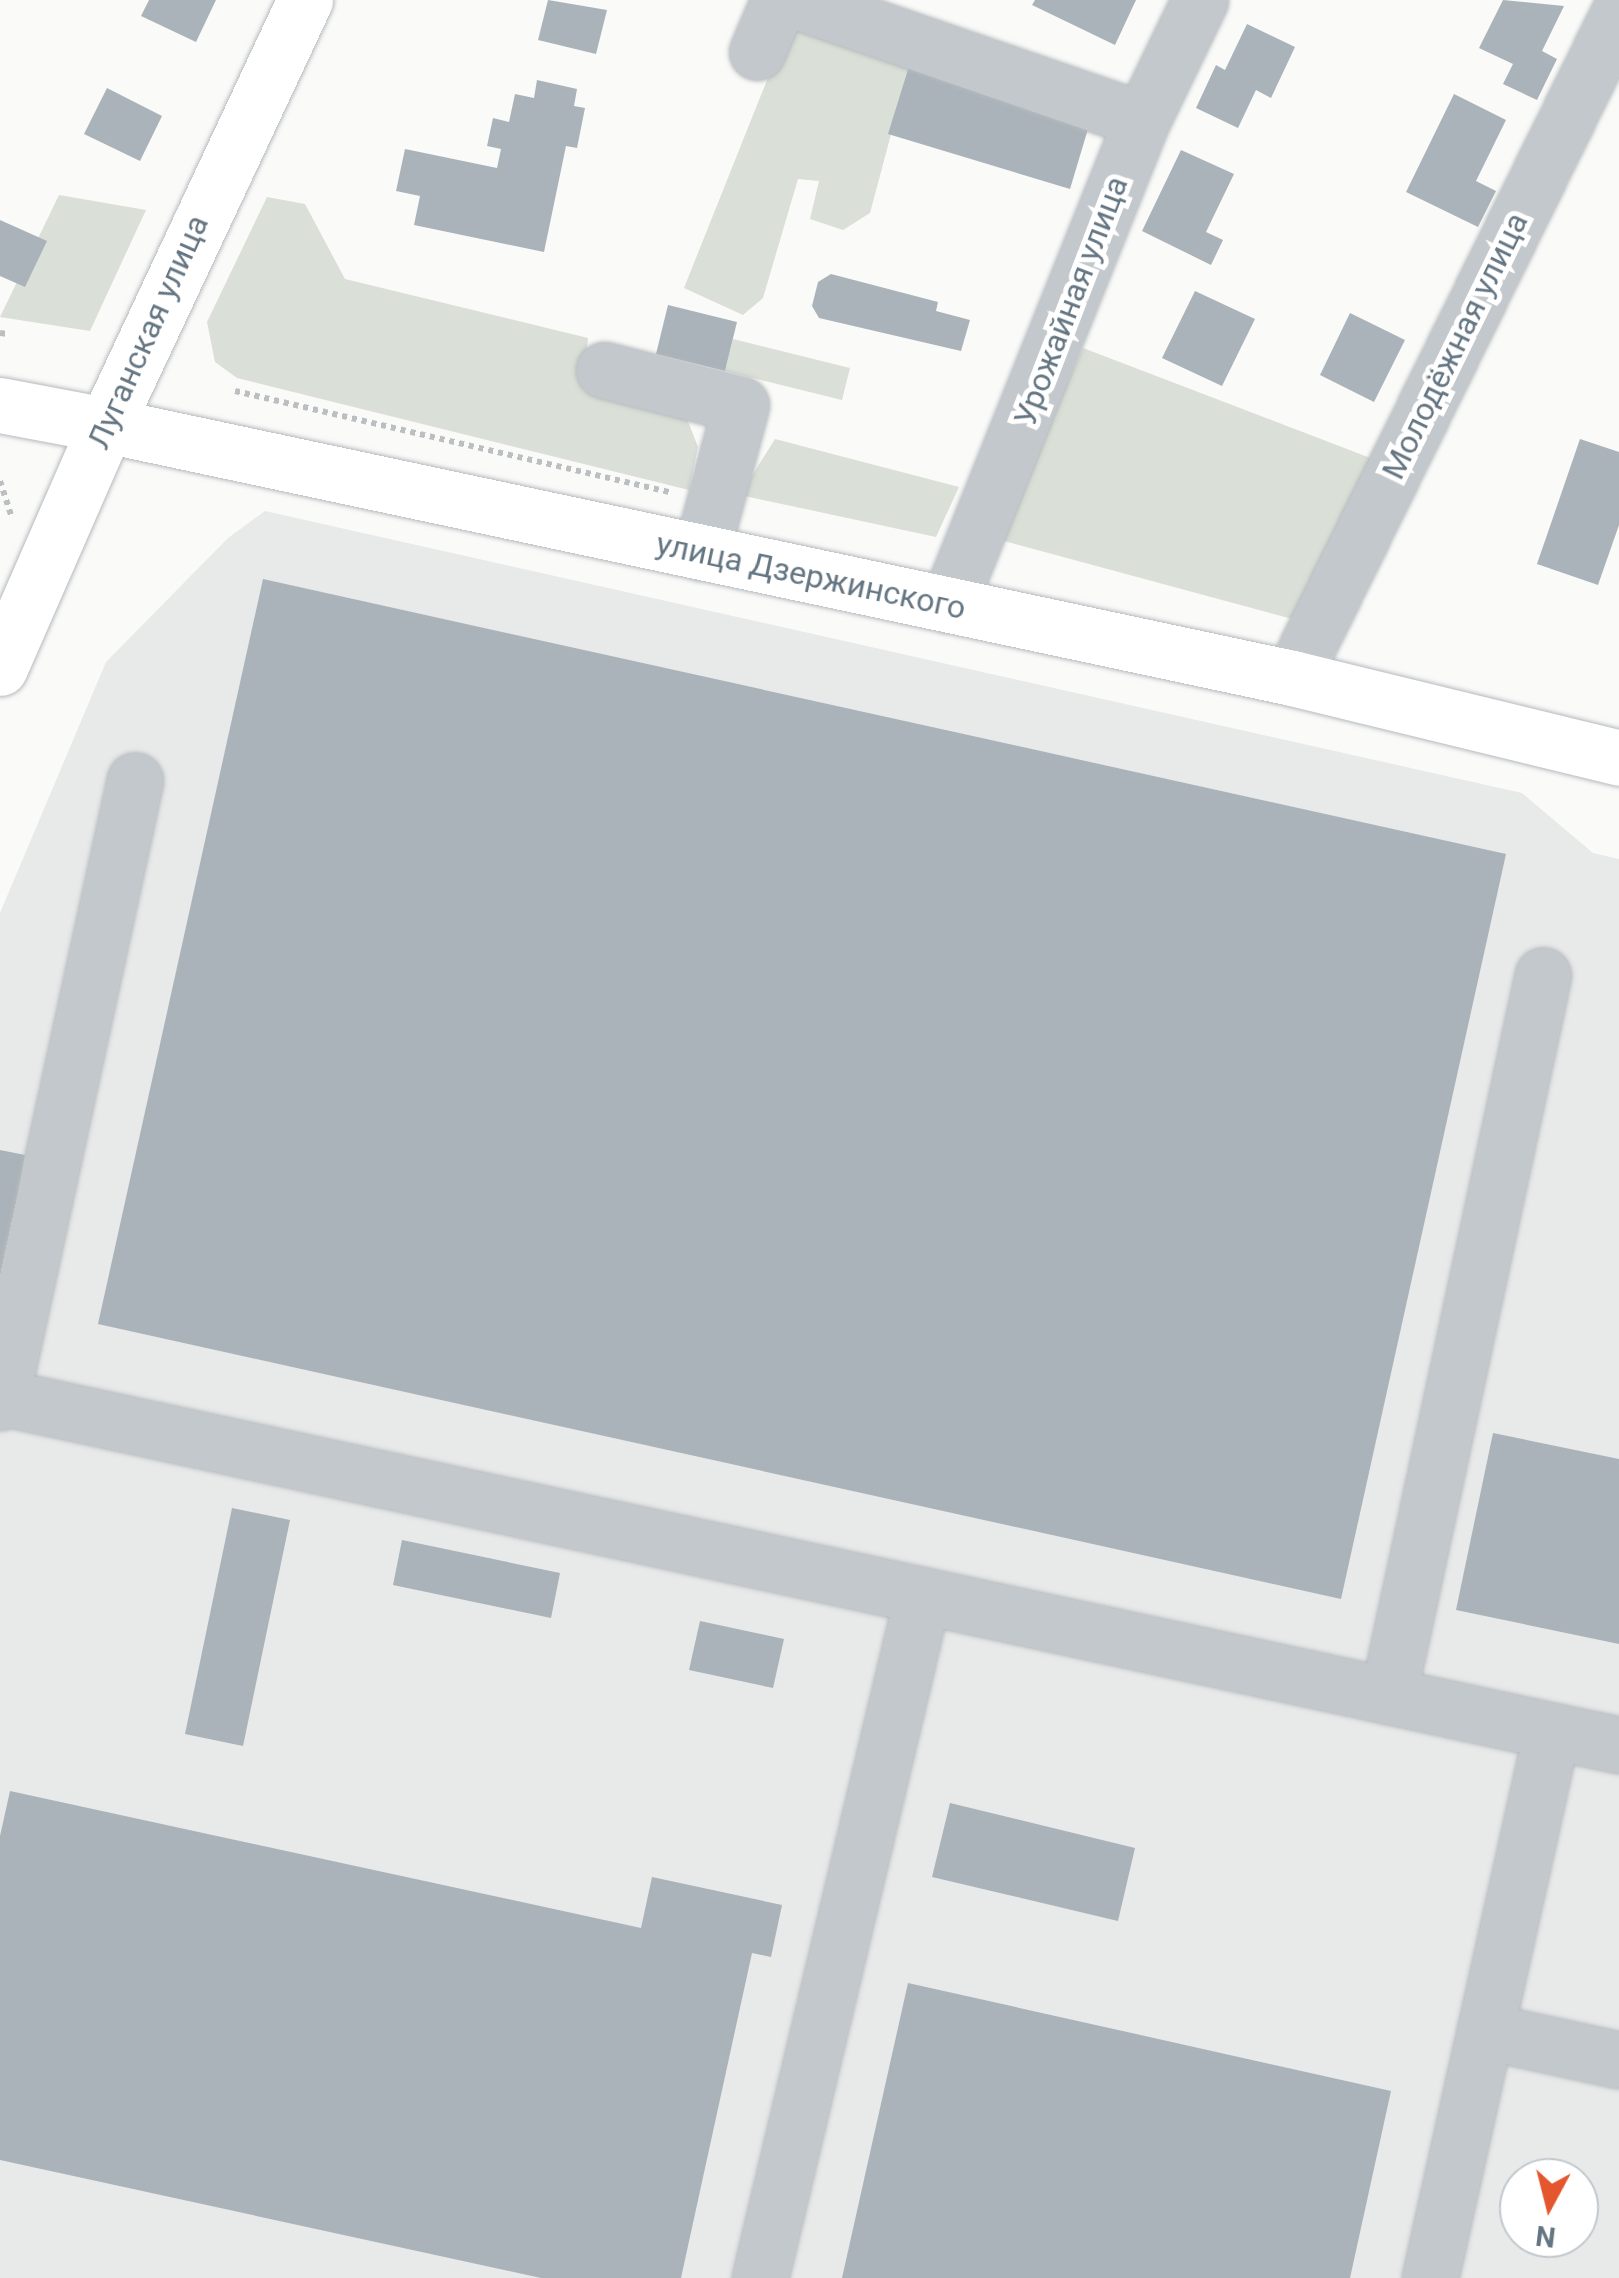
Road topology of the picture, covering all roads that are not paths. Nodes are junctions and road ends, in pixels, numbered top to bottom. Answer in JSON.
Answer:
{"nodes":[{"id":1,"x":305,"y":0,"type":"edge"},
{"id":2,"x":779,"y":0,"type":"edge"},
{"id":3,"x":794,"y":0,"type":"edge"},
{"id":4,"x":1200,"y":0,"type":"edge"},
{"id":5,"x":1619,"y":14,"type":"edge"},
{"id":6,"x":758,"y":52,"type":"dead end"},
{"id":7,"x":1142,"y":120,"type":"junction"},
{"id":8,"x":604,"y":370,"type":"dead end"},
{"id":9,"x":0,"y":405,"type":"edge"},
{"id":10,"x":106,"y":425,"type":"junction"},
{"id":11,"x":701,"y":553,"type":"junction"},
{"id":12,"x":948,"y":605,"type":"junction"},
{"id":13,"x":0,"y":668,"type":"edge"},
{"id":14,"x":1292,"y":678,"type":"junction"},
{"id":15,"x":1619,"y":758,"type":"edge"},
{"id":16,"x":135,"y":780,"type":"dead end"},
{"id":17,"x":1543,"y":975,"type":"dead end"},
{"id":18,"x":0,"y":1399,"type":"edge"},
{"id":19,"x":922,"y":1595,"type":"junction"},
{"id":20,"x":1388,"y":1696,"type":"junction"},
{"id":21,"x":1552,"y":1731,"type":"junction"},
{"id":22,"x":1619,"y":1745,"type":"edge"},
{"id":23,"x":1485,"y":2031,"type":"junction"},
{"id":24,"x":1619,"y":2060,"type":"edge"},
{"id":25,"x":760,"y":2278,"type":"edge"},
{"id":26,"x":1430,"y":2278,"type":"edge"}],
"edges":[{"from":1,"to":10,"type":"main road","name":"Луганская улица"},
{"from":2,"to":6,"type":"street"},
{"from":3,"to":7,"type":"street"},
{"from":4,"to":7,"type":"street","name":"Урожайная улица"},
{"from":5,"to":14,"type":"street","name":"Молодёжная улица"},
{"from":7,"to":12,"type":"street","name":"Урожайная улица"},
{"from":8,"to":11,"type":"street"},
{"from":9,"to":10,"type":"main road","name":"улица Дзержинского"},
{"from":10,"to":11,"type":"main road","name":"улица Дзержинского"},
{"from":10,"to":13,"type":"main road","name":"Луганская улица"},
{"from":11,"to":12,"type":"main road","name":"улица Дзержинского"},
{"from":12,"to":14,"type":"main road","name":"улица Дзержинского"},
{"from":14,"to":15,"type":"main road","name":"улица Дзержинского"},
{"from":16,"to":18,"type":"street"},
{"from":17,"to":20,"type":"street"},
{"from":18,"to":19,"type":"street"},
{"from":19,"to":20,"type":"street"},
{"from":19,"to":25,"type":"street"},
{"from":20,"to":21,"type":"street"},
{"from":21,"to":22,"type":"street"},
{"from":21,"to":23,"type":"street"},
{"from":23,"to":24,"type":"street"},
{"from":23,"to":26,"type":"street"}]}
